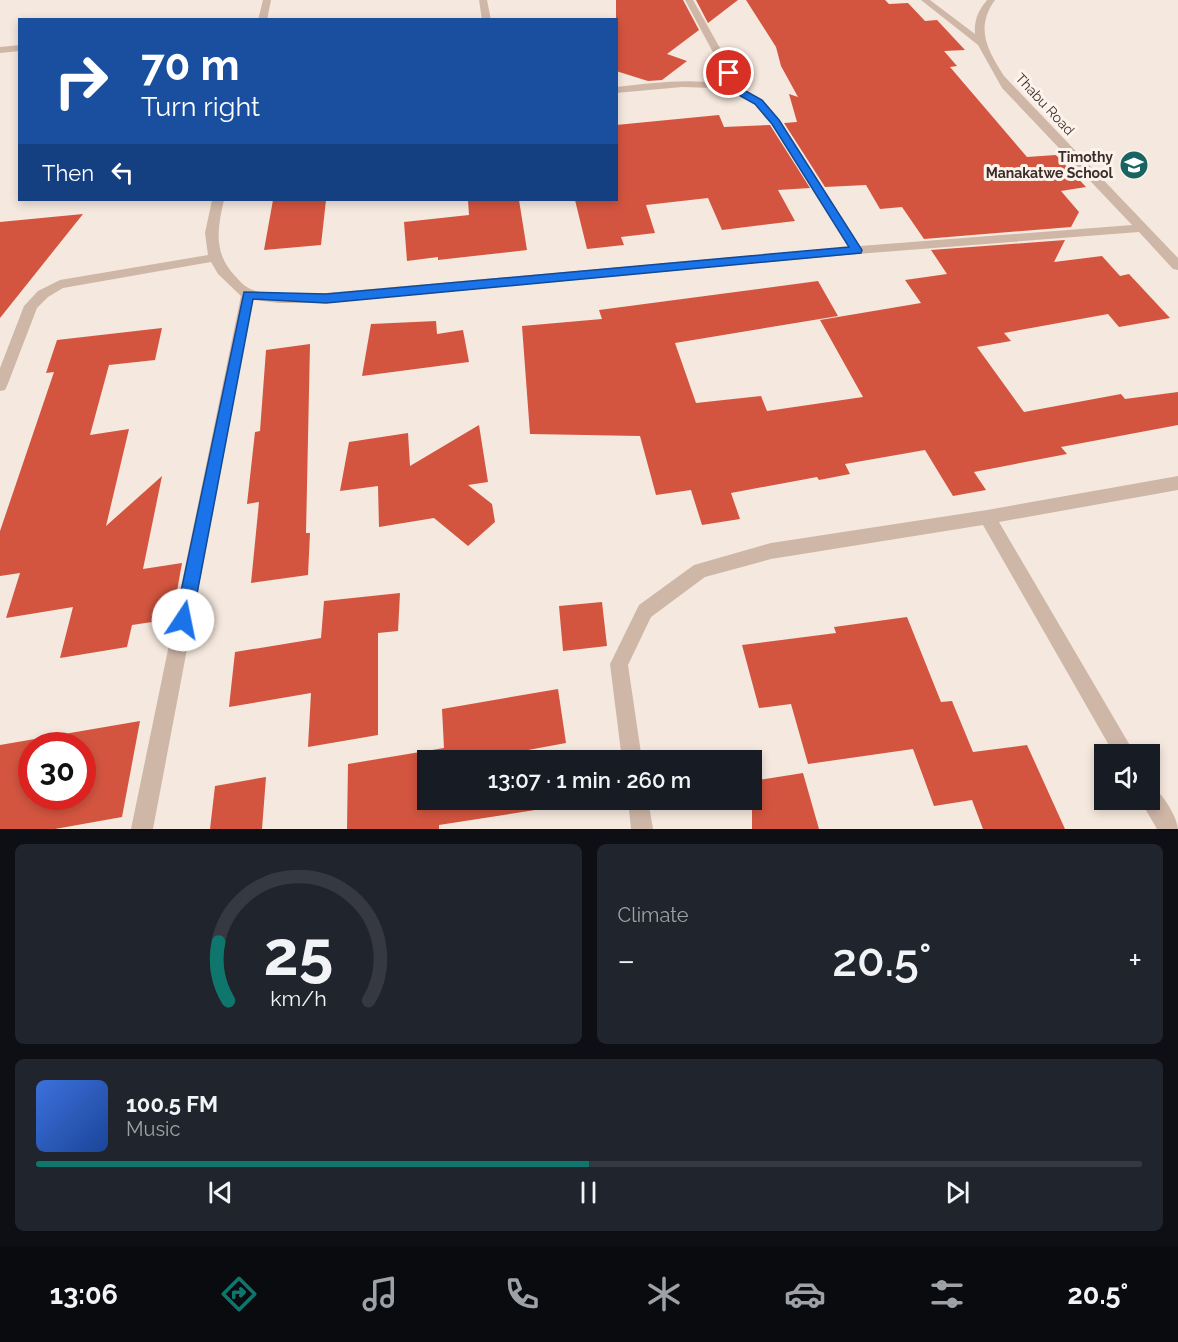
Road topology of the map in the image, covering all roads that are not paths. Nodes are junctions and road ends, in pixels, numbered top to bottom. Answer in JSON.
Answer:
{"nodes":[{"id":1,"x":267,"y":0,"type":"edge"},
{"id":2,"x":483,"y":0,"type":"edge"},
{"id":3,"x":689,"y":0,"type":"edge"},
{"id":4,"x":926,"y":0,"type":"edge"},
{"id":5,"x":991,"y":0,"type":"edge"},
{"id":6,"x":262,"y":18,"type":"edge"},
{"id":7,"x":487,"y":18,"type":"edge"},
{"id":8,"x":982,"y":44,"type":"junction"},
{"id":9,"x":18,"y":48,"type":"edge"},
{"id":10,"x":0,"y":50,"type":"edge"},
{"id":11,"x":618,"y":90,"type":"edge"},
{"id":12,"x":739,"y":91,"type":"junction"},
{"id":13,"x":218,"y":201,"type":"edge"},
{"id":14,"x":1142,"y":228,"type":"junction"},
{"id":15,"x":856,"y":250,"type":"junction"},
{"id":16,"x":213,"y":258,"type":"junction"},
{"id":17,"x":1178,"y":266,"type":"edge"},
{"id":18,"x":248,"y":294,"type":"junction"},
{"id":19,"x":0,"y":386,"type":"edge"},
{"id":20,"x":1178,"y":483,"type":"edge"},
{"id":21,"x":987,"y":517,"type":"junction"},
{"id":22,"x":1119,"y":744,"type":"edge"},
{"id":23,"x":631,"y":750,"type":"edge"},
{"id":24,"x":639,"y":810,"type":"edge"},
{"id":25,"x":1158,"y":810,"type":"edge"},
{"id":26,"x":142,"y":829,"type":"edge"},
{"id":27,"x":642,"y":829,"type":"edge"},
{"id":28,"x":1169,"y":829,"type":"edge"}],
"edges":[{"from":1,"to":6,"type":"street"},
{"from":2,"to":7,"type":"street"},
{"from":3,"to":12,"type":"street"},
{"from":4,"to":8,"type":"street"},
{"from":5,"to":8,"type":"street","name":"Thabu Road"},
{"from":8,"to":14,"type":"street","name":"Thabu Road"},
{"from":9,"to":10,"type":"street"},
{"from":11,"to":12,"type":"street"},
{"from":12,"to":15,"type":"street"},
{"from":13,"to":16,"type":"street"},
{"from":14,"to":15,"type":"street"},
{"from":14,"to":17,"type":"street","name":"Thabu Road"},
{"from":15,"to":18,"type":"street"},
{"from":16,"to":18,"type":"street"},
{"from":16,"to":19,"type":"street"},
{"from":18,"to":26,"type":"street"},
{"from":20,"to":21,"type":"street"},
{"from":21,"to":22,"type":"street"},
{"from":21,"to":23,"type":"street"},
{"from":24,"to":27,"type":"street"},
{"from":25,"to":28,"type":"street"}]}
